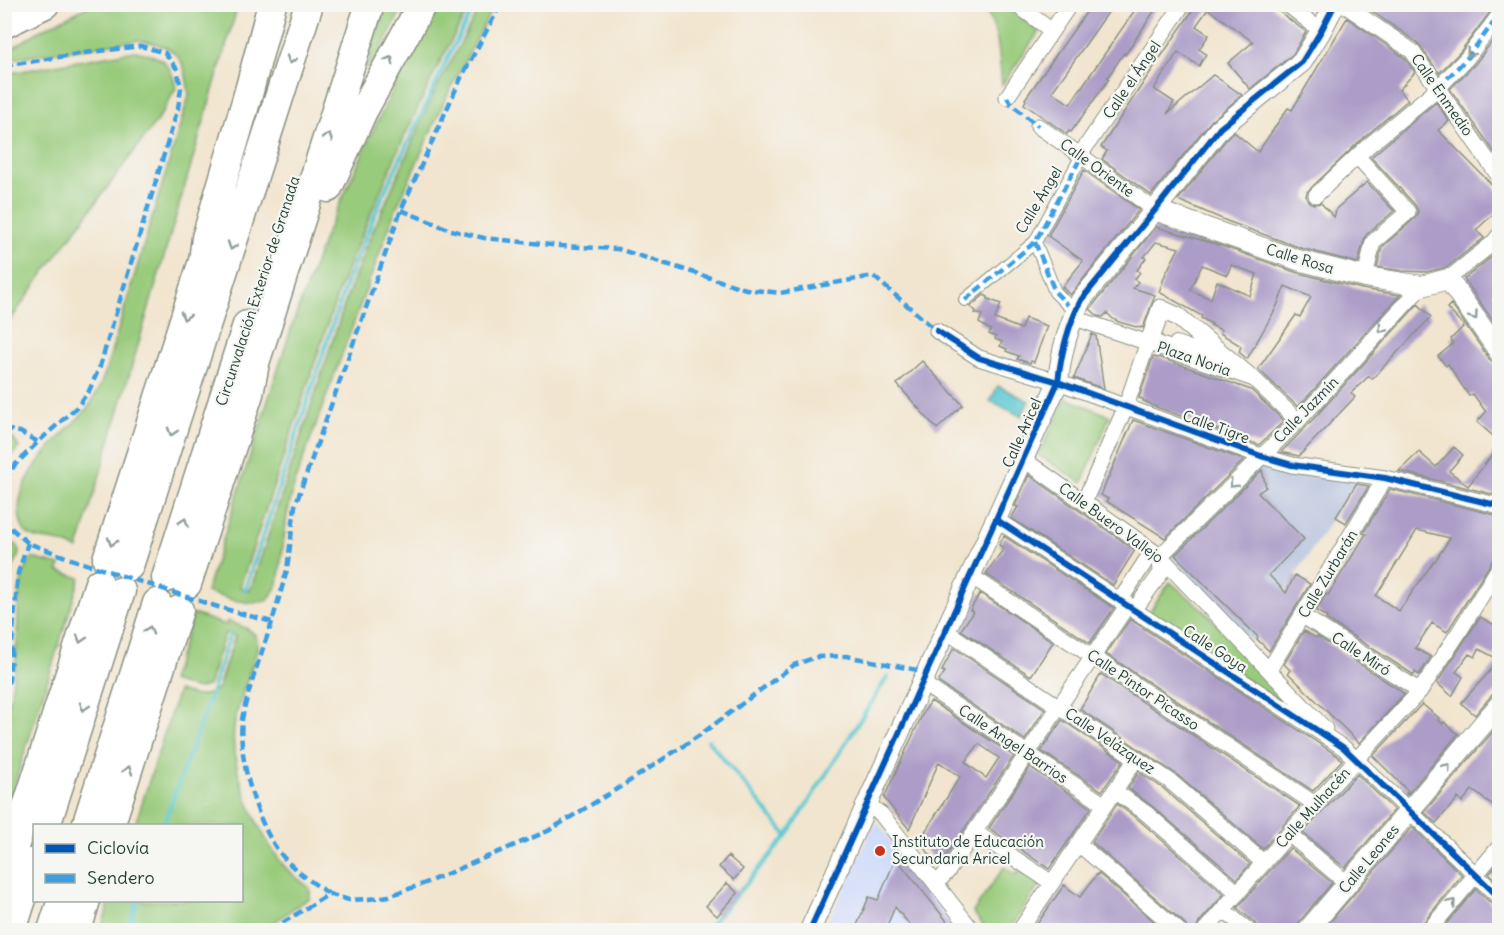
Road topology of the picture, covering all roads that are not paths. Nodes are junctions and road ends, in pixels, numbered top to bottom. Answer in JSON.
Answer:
{"nodes":[{"id":1,"x":272,"y":4,"type":"edge"},
{"id":2,"x":289,"y":4,"type":"edge"},
{"id":3,"x":309,"y":4,"type":"edge"},
{"id":4,"x":350,"y":4,"type":"edge"},
{"id":5,"x":370,"y":4,"type":"edge"},
{"id":6,"x":422,"y":4,"type":"edge"},
{"id":7,"x":1016,"y":4,"type":"edge"},
{"id":8,"x":1070,"y":4,"type":"edge"},
{"id":9,"x":1183,"y":4,"type":"edge"},
{"id":10,"x":1287,"y":4,"type":"edge"},
{"id":11,"x":1335,"y":4,"type":"edge"},
{"id":12,"x":1343,"y":4,"type":"edge"},
{"id":13,"x":26,"y":13,"type":"edge"},
{"id":14,"x":1500,"y":14,"type":"edge"},
{"id":15,"x":4,"y":31,"type":"edge"},
{"id":16,"x":1321,"y":31,"type":"junction"},
{"id":17,"x":1052,"y":32,"type":"junction"},
{"id":18,"x":1438,"y":88,"type":"junction"},
{"id":19,"x":1007,"y":98,"type":"dead end"},
{"id":20,"x":1038,"y":126,"type":"dead end"},
{"id":21,"x":1357,"y":156,"type":"junction"},
{"id":22,"x":1080,"y":157,"type":"junction"},
{"id":23,"x":1500,"y":178,"type":"edge"},
{"id":24,"x":1316,"y":195,"type":"dead end"},
{"id":25,"x":1155,"y":210,"type":"junction"},
{"id":26,"x":1500,"y":234,"type":"edge"},
{"id":27,"x":1035,"y":242,"type":"junction"},
{"id":28,"x":203,"y":261,"type":"junction"},
{"id":29,"x":1365,"y":277,"type":"junction"},
{"id":30,"x":1448,"y":279,"type":"junction"},
{"id":31,"x":1422,"y":286,"type":"junction"},
{"id":32,"x":965,"y":300,"type":"dead end"},
{"id":33,"x":1070,"y":311,"type":"junction"},
{"id":34,"x":937,"y":331,"type":"dead end"},
{"id":35,"x":1150,"y":342,"type":"junction"},
{"id":36,"x":1500,"y":353,"type":"edge"},
{"id":37,"x":1254,"y":379,"type":"junction"},
{"id":38,"x":1058,"y":382,"type":"junction"},
{"id":39,"x":249,"y":394,"type":"junction"},
{"id":40,"x":1126,"y":406,"type":"junction"},
{"id":41,"x":1298,"y":421,"type":"junction"},
{"id":42,"x":1261,"y":456,"type":"junction"},
{"id":43,"x":1023,"y":459,"type":"junction"},
{"id":44,"x":1385,"y":478,"type":"junction"},
{"id":45,"x":1084,"y":502,"type":"junction"},
{"id":46,"x":1500,"y":506,"type":"edge"},
{"id":47,"x":997,"y":520,"type":"junction"},
{"id":48,"x":1160,"y":556,"type":"junction"},
{"id":49,"x":1500,"y":566,"type":"edge"},
{"id":50,"x":114,"y":575,"type":"junction"},
{"id":51,"x":971,"y":576,"type":"junction"},
{"id":52,"x":172,"y":594,"type":"junction"},
{"id":53,"x":1127,"y":606,"type":"junction"},
{"id":54,"x":1303,"y":616,"type":"junction"},
{"id":55,"x":946,"y":631,"type":"junction"},
{"id":56,"x":1093,"y":657,"type":"junction"},
{"id":57,"x":1269,"y":670,"type":"junction"},
{"id":58,"x":922,"y":683,"type":"junction"},
{"id":59,"x":1420,"y":691,"type":"junction"},
{"id":60,"x":1500,"y":704,"type":"edge"},
{"id":61,"x":1060,"y":706,"type":"junction"},
{"id":62,"x":1344,"y":748,"type":"junction"},
{"id":63,"x":1028,"y":754,"type":"junction"},
{"id":64,"x":1136,"y":759,"type":"junction"},
{"id":65,"x":1356,"y":759,"type":"junction"},
{"id":66,"x":1115,"y":791,"type":"junction"},
{"id":67,"x":867,"y":804,"type":"junction"},
{"id":68,"x":1315,"y":804,"type":"junction"},
{"id":69,"x":1105,"y":805,"type":"junction"},
{"id":70,"x":1409,"y":812,"type":"junction"},
{"id":71,"x":46,"y":824,"type":"edge"},
{"id":72,"x":86,"y":824,"type":"edge"},
{"id":73,"x":110,"y":824,"type":"edge"},
{"id":74,"x":975,"y":832,"type":"junction"},
{"id":75,"x":1289,"y":834,"type":"junction"},
{"id":76,"x":1078,"y":844,"type":"junction"},
{"id":77,"x":1500,"y":846,"type":"edge"},
{"id":78,"x":1264,"y":863,"type":"junction"},
{"id":79,"x":33,"y":865,"type":"edge"},
{"id":80,"x":1475,"y":875,"type":"junction"},
{"id":81,"x":4,"y":878,"type":"edge"},
{"id":82,"x":1052,"y":883,"type":"junction"},
{"id":83,"x":936,"y":884,"type":"junction"},
{"id":84,"x":1348,"y":884,"type":"junction"},
{"id":85,"x":1238,"y":893,"type":"junction"},
{"id":86,"x":1500,"y":898,"type":"edge"},
{"id":87,"x":61,"y":902,"type":"edge"},
{"id":88,"x":85,"y":902,"type":"edge"},
{"id":89,"x":1223,"y":910,"type":"junction"},
{"id":90,"x":12,"y":930,"type":"edge"},
{"id":91,"x":52,"y":930,"type":"edge"},
{"id":92,"x":77,"y":930,"type":"edge"},
{"id":93,"x":810,"y":930,"type":"edge"},
{"id":94,"x":972,"y":930,"type":"edge"},
{"id":95,"x":1020,"y":930,"type":"edge"},
{"id":96,"x":1178,"y":930,"type":"edge"},
{"id":97,"x":1205,"y":930,"type":"edge"},
{"id":98,"x":1248,"y":930,"type":"edge"},
{"id":99,"x":1308,"y":930,"type":"edge"},
{"id":100,"x":1429,"y":930,"type":"edge"}],
"edges":[{"from":1,"to":28,"type":"highway"},
{"from":2,"to":28,"type":"highway"},
{"from":3,"to":50,"type":"highway","one_way":true},
{"from":52,"to":4,"type":"highway","name":"Circunvalación Exterior de Granada","one_way":true},
{"from":39,"to":5,"type":"highway","one_way":true},
{"from":39,"to":6,"type":"highway","one_way":true},
{"from":7,"to":17,"type":"street"},
{"from":8,"to":17,"type":"street"},
{"from":9,"to":22,"type":"street","name":"Calle el Ángel"},
{"from":10,"to":16,"type":"street"},
{"from":11,"to":16,"type":"street","name":"Calle Aricel"},
{"from":12,"to":18,"type":"street","name":"Calle Enmedio"},
{"from":13,"to":15,"type":"highway"},
{"from":14,"to":18,"type":"street","one_way":true},
{"from":16,"to":25,"type":"street","name":"Calle Aricel"},
{"from":17,"to":19,"type":"street"},
{"from":18,"to":21,"type":"street"},
{"from":18,"to":23,"type":"street","name":"Calle Enmedio"},
{"from":20,"to":22,"type":"street","name":"Calle Oriente"},
{"from":21,"to":24,"type":"street"},
{"from":21,"to":29,"type":"street"},
{"from":22,"to":25,"type":"street","name":"Calle Oriente"},
{"from":22,"to":27,"type":"street","name":"Calle Ángel"},
{"from":25,"to":29,"type":"street","name":"Calle Rosa"},
{"from":25,"to":33,"type":"street","name":"Calle Aricel"},
{"from":26,"to":30,"type":"street"},
{"from":27,"to":32,"type":"street","name":"Calle Ángel"},
{"from":27,"to":33,"type":"street"},
{"from":28,"to":50,"type":"highway","one_way":true},
{"from":29,"to":31,"type":"street","name":"Calle Rosa"},
{"from":30,"to":31,"type":"street","name":"Calle Rosa"},
{"from":30,"to":36,"type":"street","one_way":true},
{"from":31,"to":41,"type":"street","name":"Calle Jazmín","one_way":true},
{"from":33,"to":35,"type":"street"},
{"from":33,"to":38,"type":"street","name":"Calle Aricel"},
{"from":34,"to":38,"type":"street","name":"Calle Tigre"},
{"from":35,"to":35,"type":"street","name":"Plaza Noria"},
{"from":35,"to":37,"type":"street","name":"Plaza Noria"},
{"from":35,"to":37,"type":"street","name":"Plaza Noria"},
{"from":35,"to":40,"type":"street"},
{"from":37,"to":41,"type":"street","name":"Plaza Noria"},
{"from":38,"to":40,"type":"street","name":"Calle Tigre"},
{"from":38,"to":43,"type":"street","name":"Calle Aricel"},
{"from":39,"to":52,"type":"highway"},
{"from":40,"to":42,"type":"street","name":"Calle Tigre"},
{"from":40,"to":45,"type":"street"},
{"from":41,"to":42,"type":"street","name":"Calle Jazmín"},
{"from":42,"to":44,"type":"street","name":"Calle Tigre"},
{"from":42,"to":48,"type":"street","name":"Calle Jazmín","one_way":true},
{"from":43,"to":45,"type":"street","name":"Calle Buero Vallejo"},
{"from":43,"to":47,"type":"street","name":"Calle Aricel"},
{"from":44,"to":46,"type":"street","name":"Calle Tigre"},
{"from":44,"to":54,"type":"street","name":"Calle Zurbarán"},
{"from":45,"to":48,"type":"street","name":"Calle Buero Vallejo"},
{"from":47,"to":51,"type":"street","name":"Calle Aricel"},
{"from":47,"to":53,"type":"street","name":"Calle Goya"},
{"from":48,"to":53,"type":"street"},
{"from":48,"to":57,"type":"street","name":"Calle Buero Vallejo"},
{"from":49,"to":59,"type":"street","name":"Calle Mulhacén"},
{"from":50,"to":71,"type":"highway","one_way":true},
{"from":50,"to":81,"type":"highway","one_way":true},
{"from":51,"to":55,"type":"street","name":"Calle Aricel"},
{"from":51,"to":56,"type":"street","name":"Calle Pintor Picasso"},
{"from":72,"to":52,"type":"highway","name":"Circunvalación Exterior de Granada","one_way":true},
{"from":73,"to":52,"type":"highway","one_way":true},
{"from":53,"to":56,"type":"street"},
{"from":53,"to":62,"type":"street","name":"Calle Goya"},
{"from":54,"to":57,"type":"street","name":"Calle Zurbarán"},
{"from":54,"to":59,"type":"street","name":"Calle Miró"},
{"from":55,"to":58,"type":"street","name":"Calle Aricel"},
{"from":55,"to":61,"type":"street","name":"Calle Velázquez"},
{"from":56,"to":61,"type":"street"},
{"from":56,"to":68,"type":"street","name":"Calle Pintor Picasso"},
{"from":57,"to":62,"type":"street","name":"Calle Buero Vallejo"},
{"from":58,"to":63,"type":"street","name":"Calle Angel Barrios"},
{"from":58,"to":67,"type":"street","name":"Calle Aricel"},
{"from":59,"to":65,"type":"street","name":"Calle Mulhacén"},
{"from":70,"to":60,"type":"street","name":"Calle Leones","one_way":true},
{"from":61,"to":63,"type":"street"},
{"from":61,"to":64,"type":"street","name":"Calle Velázquez"},
{"from":62,"to":65,"type":"street","name":"Calle Goya"},
{"from":63,"to":69,"type":"street","name":"Calle Angel Barrios"},
{"from":63,"to":74,"type":"street"},
{"from":64,"to":66,"type":"street"},
{"from":64,"to":78,"type":"street","name":"Calle Velázquez"},
{"from":65,"to":68,"type":"street","name":"Calle Mulhacén"},
{"from":65,"to":70,"type":"street","name":"Calle Goya"},
{"from":66,"to":69,"type":"street"},
{"from":66,"to":85,"type":"street"},
{"from":67,"to":83,"type":"street"},
{"from":67,"to":93,"type":"street","name":"Calle Aricel"},
{"from":68,"to":75,"type":"street","name":"Calle Mulhacén"},
{"from":69,"to":76,"type":"street"},
{"from":70,"to":80,"type":"street","name":"Calle Goya"},
{"from":70,"to":84,"type":"street","name":"Calle Leones"},
{"from":74,"to":82,"type":"street"},
{"from":74,"to":83,"type":"street"},
{"from":75,"to":78,"type":"street","name":"Calle Mulhacén"},
{"from":75,"to":84,"type":"street"},
{"from":76,"to":82,"type":"street"},
{"from":76,"to":96,"type":"street"},
{"from":77,"to":80,"type":"street"},
{"from":78,"to":85,"type":"street","name":"Calle Mulhacén"},
{"from":79,"to":90,"type":"highway"},
{"from":80,"to":86,"type":"street","name":"Calle Goya"},
{"from":100,"to":80,"type":"street","one_way":true},
{"from":82,"to":95,"type":"street"},
{"from":83,"to":94,"type":"street"},
{"from":84,"to":99,"type":"street","name":"Calle Leones"},
{"from":85,"to":89,"type":"street","name":"Calle Mulhacén"},
{"from":87,"to":91,"type":"highway"},
{"from":88,"to":92,"type":"highway"},
{"from":89,"to":97,"type":"street","name":"Calle Mulhacén"},
{"from":89,"to":98,"type":"street"}]}
